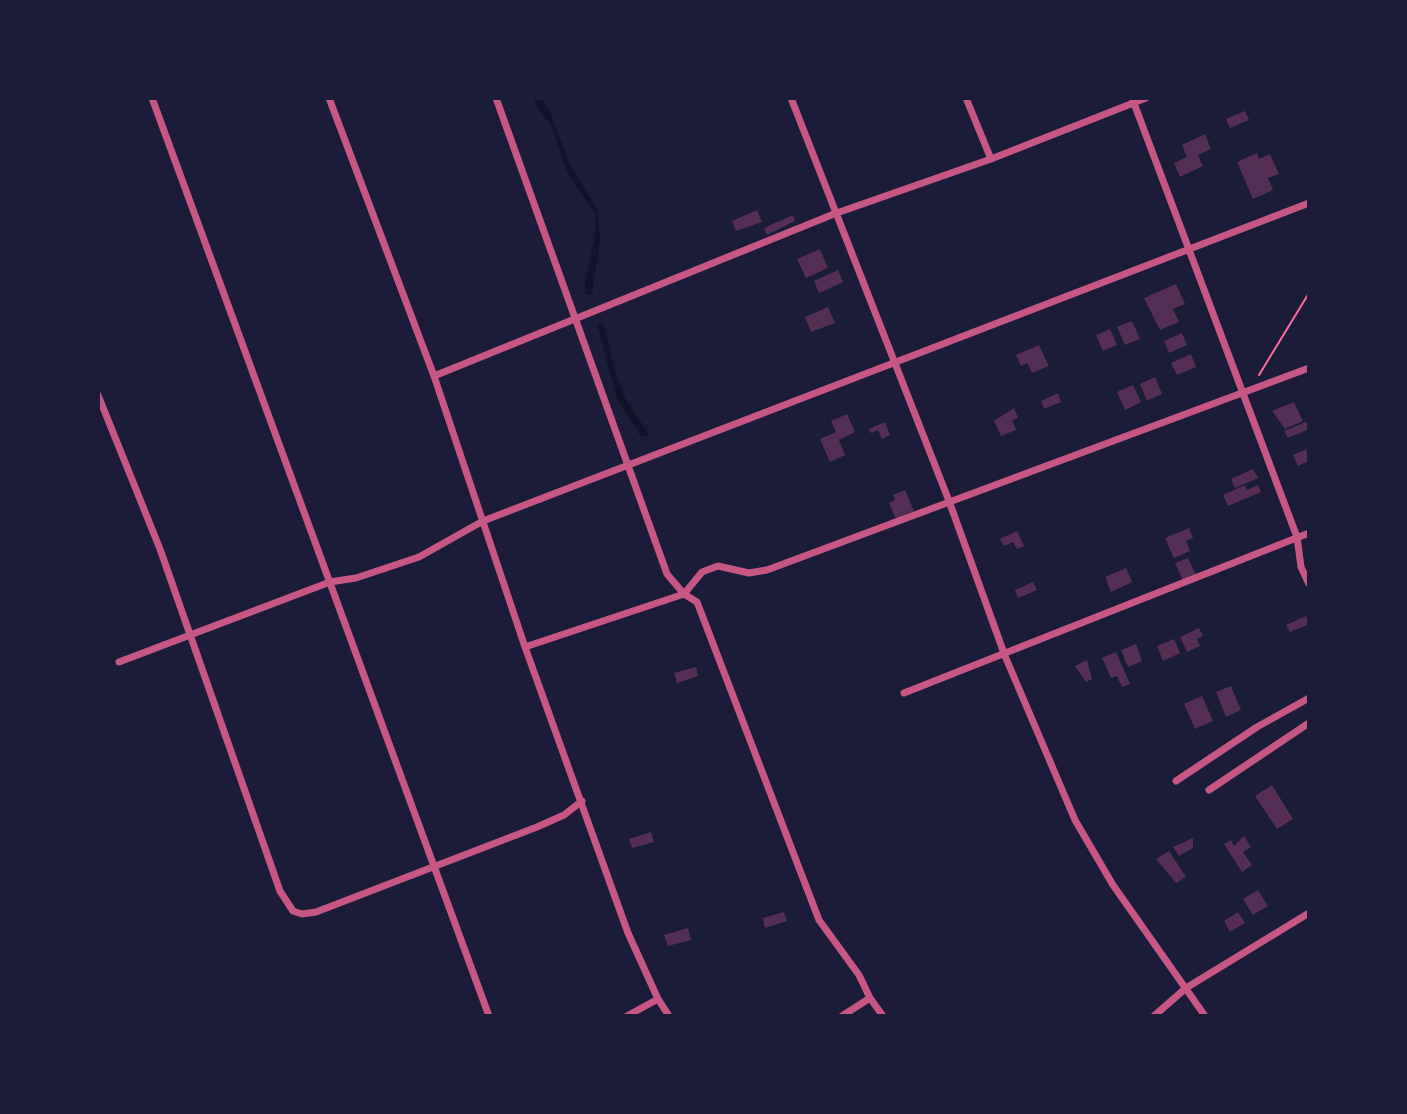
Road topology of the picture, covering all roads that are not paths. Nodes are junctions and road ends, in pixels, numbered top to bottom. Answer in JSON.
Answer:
{"nodes":[{"id":1,"x":152,"y":98,"type":"edge"},
{"id":2,"x":329,"y":98,"type":"edge"},
{"id":3,"x":496,"y":98,"type":"edge"},
{"id":4,"x":791,"y":98,"type":"edge"},
{"id":5,"x":966,"y":98,"type":"edge"},
{"id":6,"x":1146,"y":98,"type":"edge"},
{"id":7,"x":1133,"y":101,"type":"edge"},
{"id":8,"x":991,"y":159,"type":"junction"},
{"id":9,"x":1309,"y":203,"type":"edge"},
{"id":10,"x":834,"y":214,"type":"junction"},
{"id":11,"x":1187,"y":250,"type":"junction"},
{"id":12,"x":578,"y":318,"type":"junction"},
{"id":13,"x":894,"y":362,"type":"junction"},
{"id":14,"x":1309,"y":368,"type":"edge"},
{"id":15,"x":434,"y":376,"type":"junction"},
{"id":16,"x":1243,"y":394,"type":"junction"},
{"id":17,"x":98,"y":395,"type":"edge"},
{"id":18,"x":629,"y":465,"type":"junction"},
{"id":19,"x":949,"y":501,"type":"junction"},
{"id":20,"x":483,"y":521,"type":"junction"},
{"id":21,"x":1309,"y":533,"type":"edge"},
{"id":22,"x":1297,"y":537,"type":"junction"},
{"id":23,"x":330,"y":582,"type":"junction"},
{"id":24,"x":1309,"y":584,"type":"edge"},
{"id":25,"x":684,"y":594,"type":"junction"},
{"id":26,"x":190,"y":636,"type":"junction"},
{"id":27,"x":525,"y":647,"type":"junction"},
{"id":28,"x":1005,"y":656,"type":"junction"},
{"id":29,"x":119,"y":662,"type":"dead end"},
{"id":30,"x":904,"y":693,"type":"dead end"},
{"id":31,"x":1309,"y":698,"type":"edge"},
{"id":32,"x":1309,"y":723,"type":"edge"},
{"id":33,"x":1176,"y":781,"type":"dead end"},
{"id":34,"x":1209,"y":790,"type":"dead end"},
{"id":35,"x":582,"y":801,"type":"junction"},
{"id":36,"x":434,"y":866,"type":"junction"},
{"id":37,"x":1309,"y":913,"type":"edge"},
{"id":38,"x":1186,"y":988,"type":"junction"},
{"id":39,"x":870,"y":998,"type":"junction"},
{"id":40,"x":658,"y":999,"type":"junction"},
{"id":41,"x":489,"y":1016,"type":"edge"},
{"id":42,"x":627,"y":1016,"type":"edge"},
{"id":43,"x":669,"y":1016,"type":"edge"},
{"id":44,"x":842,"y":1016,"type":"edge"},
{"id":45,"x":883,"y":1016,"type":"edge"},
{"id":46,"x":1154,"y":1016,"type":"edge"},
{"id":47,"x":1205,"y":1016,"type":"edge"}],
"edges":[{"from":1,"to":23,"type":"street"},
{"from":2,"to":15,"type":"street"},
{"from":3,"to":12,"type":"street"},
{"from":4,"to":10,"type":"street"},
{"from":5,"to":8,"type":"street"},
{"from":6,"to":7,"type":"street"},
{"from":7,"to":8,"type":"street"},
{"from":7,"to":11,"type":"street"},
{"from":8,"to":10,"type":"street"},
{"from":9,"to":11,"type":"street"},
{"from":10,"to":12,"type":"street"},
{"from":10,"to":13,"type":"street"},
{"from":11,"to":13,"type":"street"},
{"from":11,"to":16,"type":"street"},
{"from":12,"to":15,"type":"street"},
{"from":12,"to":18,"type":"street"},
{"from":13,"to":18,"type":"street"},
{"from":13,"to":19,"type":"street"},
{"from":14,"to":16,"type":"street"},
{"from":15,"to":20,"type":"street"},
{"from":16,"to":19,"type":"street"},
{"from":16,"to":22,"type":"street"},
{"from":17,"to":26,"type":"street"},
{"from":18,"to":20,"type":"street"},
{"from":18,"to":25,"type":"street"},
{"from":19,"to":25,"type":"street"},
{"from":19,"to":28,"type":"street"},
{"from":20,"to":23,"type":"street"},
{"from":20,"to":27,"type":"street"},
{"from":21,"to":22,"type":"street"},
{"from":22,"to":24,"type":"street"},
{"from":22,"to":28,"type":"street"},
{"from":23,"to":26,"type":"street"},
{"from":23,"to":36,"type":"street"},
{"from":25,"to":27,"type":"street"},
{"from":25,"to":39,"type":"street"},
{"from":26,"to":29,"type":"street"},
{"from":26,"to":36,"type":"street"},
{"from":27,"to":35,"type":"street"},
{"from":28,"to":30,"type":"street"},
{"from":28,"to":38,"type":"street"},
{"from":31,"to":33,"type":"street"},
{"from":32,"to":34,"type":"street"},
{"from":35,"to":36,"type":"street"},
{"from":35,"to":40,"type":"street"},
{"from":36,"to":41,"type":"street"},
{"from":37,"to":38,"type":"street"},
{"from":38,"to":46,"type":"street"},
{"from":38,"to":47,"type":"street"},
{"from":39,"to":44,"type":"street"},
{"from":39,"to":45,"type":"street"},
{"from":40,"to":42,"type":"street"},
{"from":40,"to":43,"type":"street"}]}
